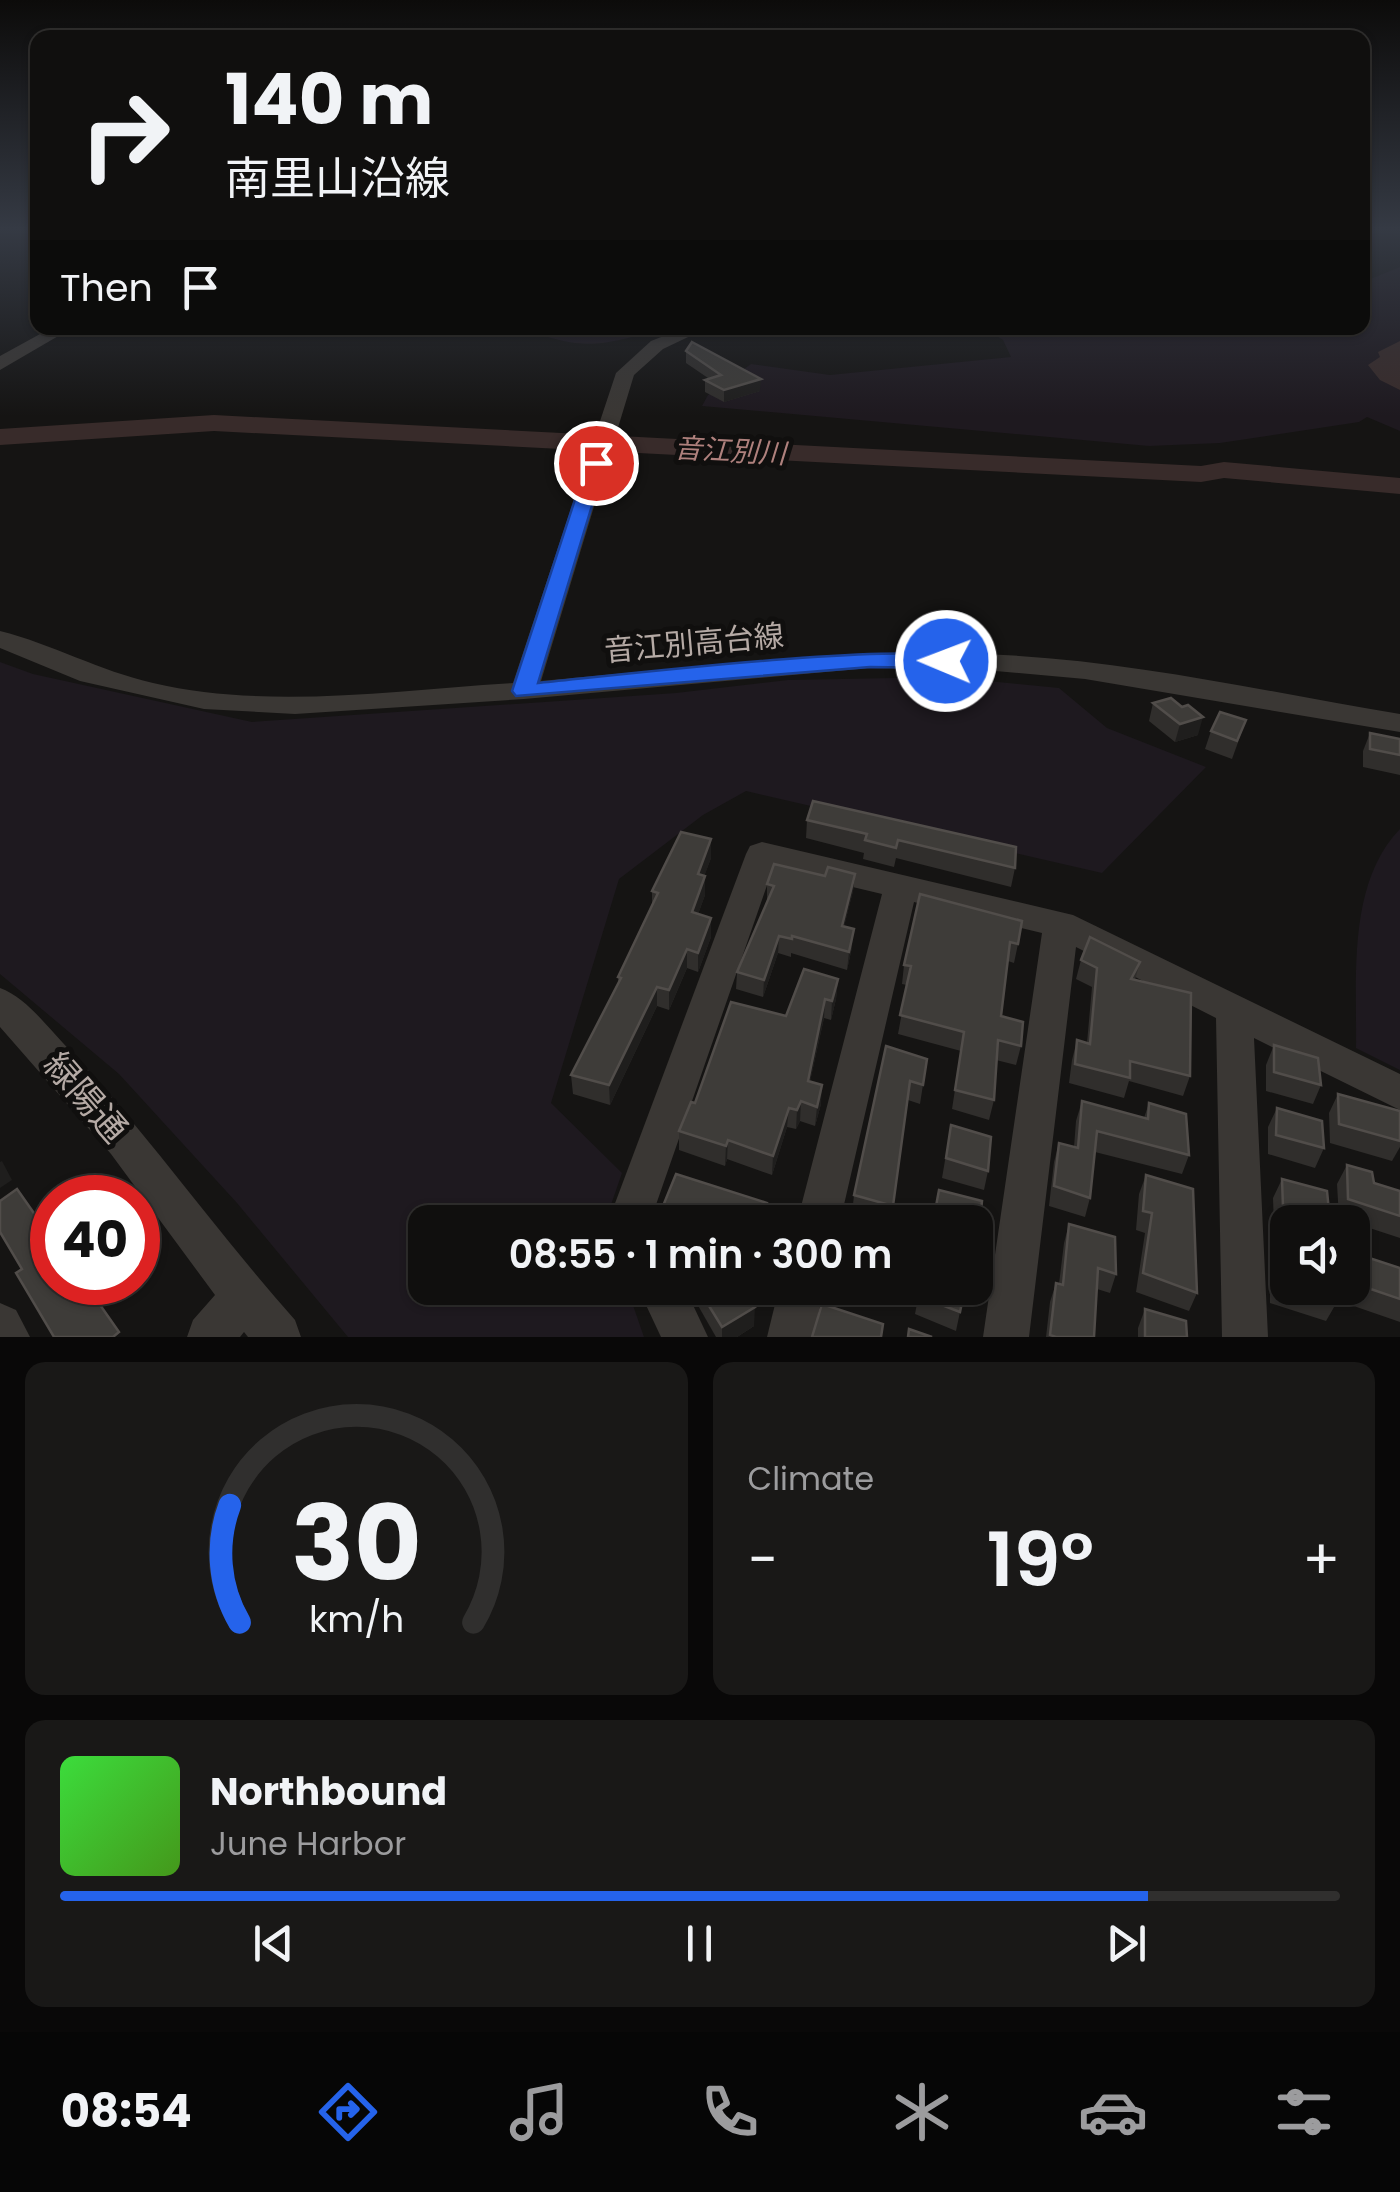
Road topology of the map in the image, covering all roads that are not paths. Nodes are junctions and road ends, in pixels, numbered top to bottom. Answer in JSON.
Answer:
{"nodes":[{"id":1,"x":52,"y":335,"type":"edge"},
{"id":2,"x":680,"y":335,"type":"edge"},
{"id":3,"x":0,"y":364,"type":"edge"},
{"id":4,"x":0,"y":640,"type":"edge"},
{"id":5,"x":524,"y":691,"type":"junction"},
{"id":6,"x":1400,"y":723,"type":"edge"},
{"id":7,"x":901,"y":885,"type":"junction"},
{"id":8,"x":1061,"y":924,"type":"junction"},
{"id":9,"x":0,"y":1003,"type":"edge"},
{"id":10,"x":1234,"y":1009,"type":"junction"},
{"id":11,"x":1400,"y":1093,"type":"edge"},
{"id":12,"x":635,"y":1205,"type":"edge"},
{"id":13,"x":822,"y":1205,"type":"edge"},
{"id":14,"x":243,"y":1297,"type":"junction"},
{"id":15,"x":669,"y":1305,"type":"edge"},
{"id":16,"x":798,"y":1305,"type":"edge"},
{"id":17,"x":0,"y":1326,"type":"edge"},
{"id":18,"x":7,"y":1337,"type":"edge"},
{"id":19,"x":210,"y":1337,"type":"edge"},
{"id":20,"x":278,"y":1337,"type":"edge"},
{"id":21,"x":685,"y":1337,"type":"edge"},
{"id":22,"x":790,"y":1337,"type":"edge"},
{"id":23,"x":1006,"y":1337,"type":"edge"},
{"id":24,"x":1245,"y":1337,"type":"edge"}],
"edges":[{"from":1,"to":3,"type":"street"},
{"from":2,"to":5,"type":"street"},
{"from":4,"to":5,"type":"street","name":"音江別高台線"},
{"from":5,"to":6,"type":"street","name":"音江別高台線"},
{"from":7,"to":8,"type":"street"},
{"from":7,"to":12,"type":"street"},
{"from":7,"to":13,"type":"street"},
{"from":8,"to":10,"type":"street"},
{"from":8,"to":23,"type":"street"},
{"from":9,"to":14,"type":"street","name":"緑陽通"},
{"from":10,"to":11,"type":"street"},
{"from":10,"to":24,"type":"street"},
{"from":14,"to":19,"type":"street"},
{"from":14,"to":20,"type":"street","name":"緑陽通"},
{"from":15,"to":21,"type":"street"},
{"from":16,"to":22,"type":"street"},
{"from":17,"to":18,"type":"street"}]}
